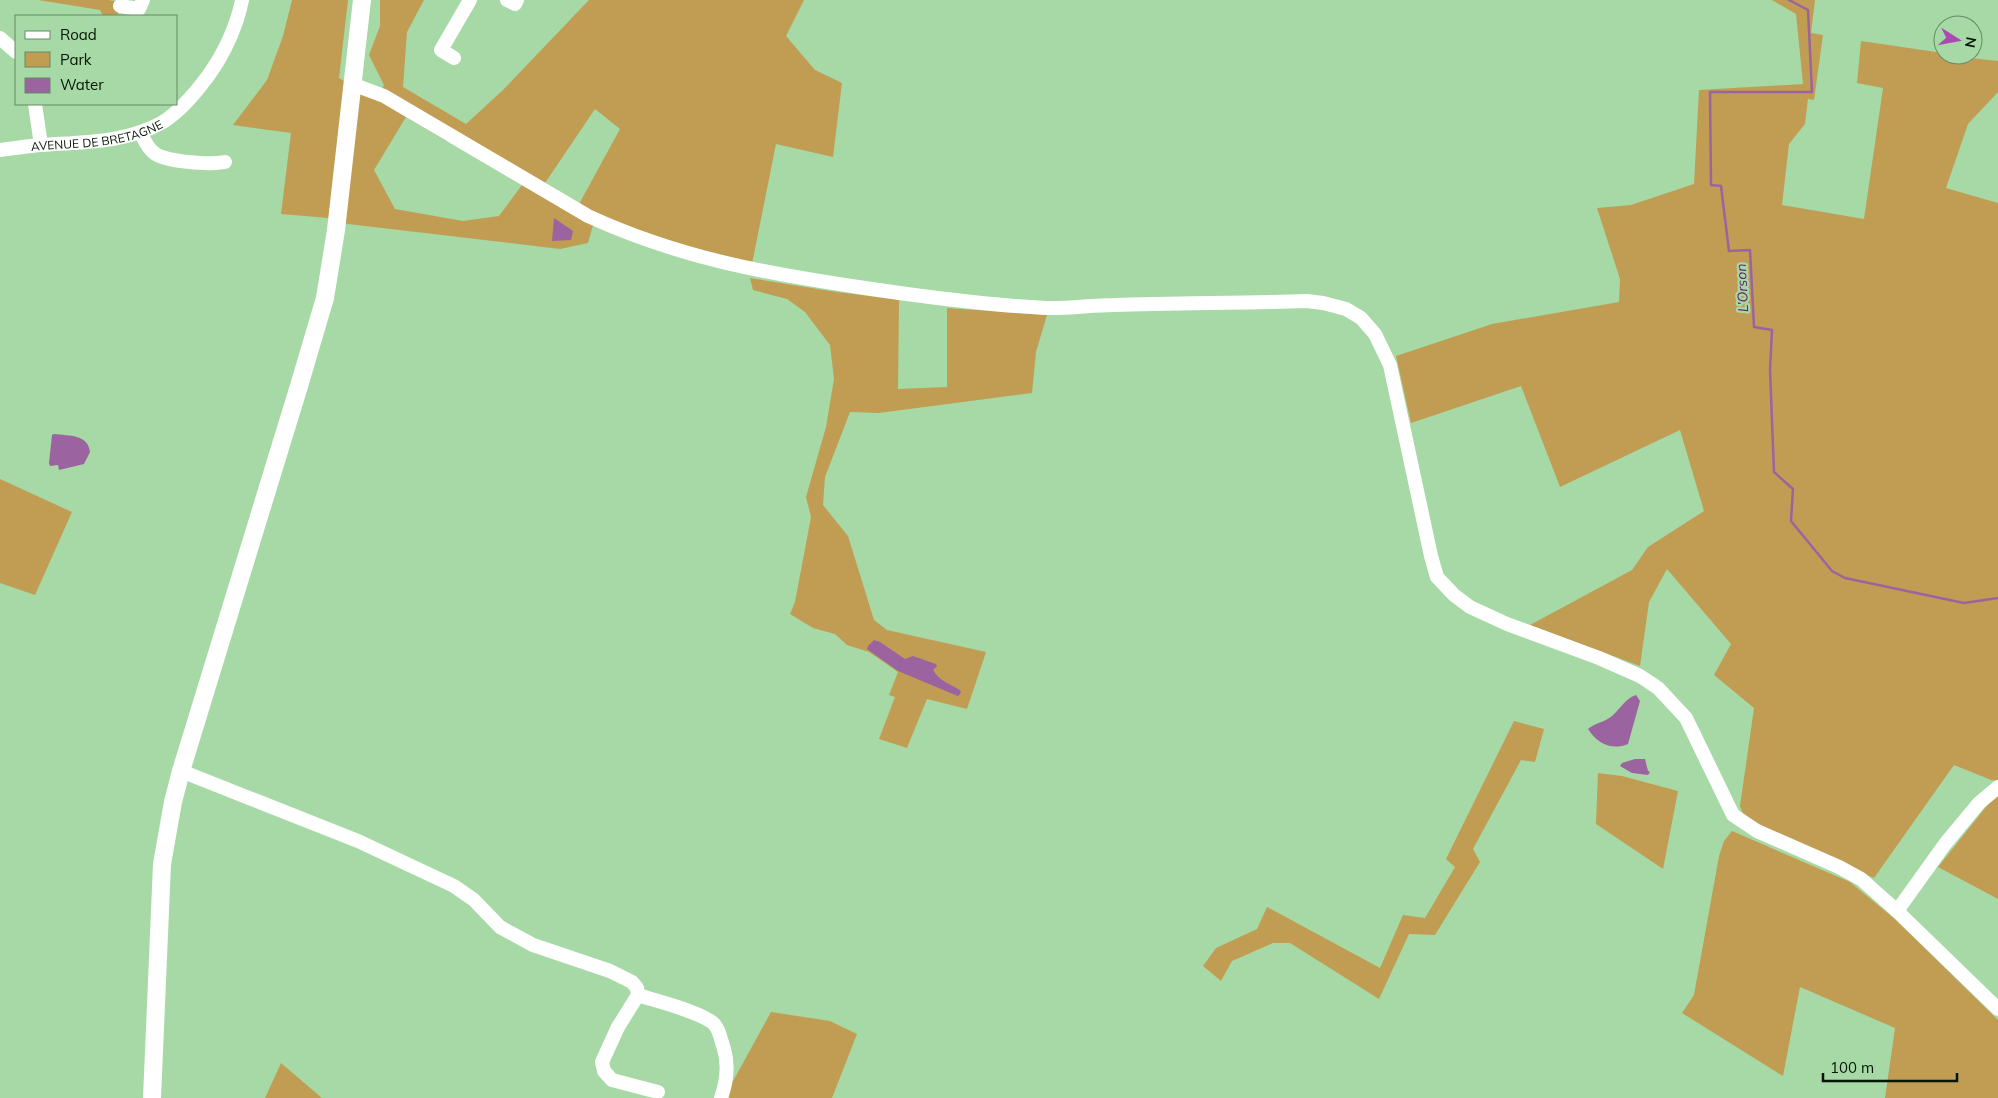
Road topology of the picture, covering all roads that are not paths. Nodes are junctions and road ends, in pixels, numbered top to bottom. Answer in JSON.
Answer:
{"nodes":[{"id":1,"x":143,"y":0,"type":"edge"},
{"id":2,"x":242,"y":0,"type":"edge"},
{"id":3,"x":362,"y":0,"type":"edge"},
{"id":4,"x":470,"y":0,"type":"edge"},
{"id":5,"x":507,"y":0,"type":"edge"},
{"id":6,"x":517,"y":0,"type":"edge"},
{"id":7,"x":120,"y":6,"type":"dead end"},
{"id":8,"x":0,"y":38,"type":"edge"},
{"id":9,"x":15,"y":51,"type":"edge"},
{"id":10,"x":454,"y":58,"type":"dead end"},
{"id":11,"x":352,"y":84,"type":"junction"},
{"id":12,"x":35,"y":105,"type":"edge"},
{"id":13,"x":140,"y":132,"type":"junction"},
{"id":14,"x":41,"y":145,"type":"junction"},
{"id":15,"x":0,"y":150,"type":"edge"},
{"id":16,"x":225,"y":162,"type":"dead end"},
{"id":17,"x":181,"y":771,"type":"junction"},
{"id":18,"x":1998,"y":787,"type":"edge"},
{"id":19,"x":1897,"y":911,"type":"junction"},
{"id":20,"x":638,"y":995,"type":"junction"},
{"id":21,"x":1998,"y":1009,"type":"edge"},
{"id":22,"x":658,"y":1092,"type":"dead end"},
{"id":23,"x":152,"y":1098,"type":"edge"},
{"id":24,"x":721,"y":1098,"type":"edge"}],
"edges":[{"from":1,"to":7,"type":"street"},
{"from":2,"to":13,"type":"street","name":"AVENUE DE BRETAGNE"},
{"from":3,"to":11,"type":"main road"},
{"from":4,"to":10,"type":"street"},
{"from":5,"to":6,"type":"street"},
{"from":8,"to":9,"type":"street"},
{"from":11,"to":17,"type":"main road"},
{"from":11,"to":19,"type":"street"},
{"from":12,"to":14,"type":"street"},
{"from":13,"to":14,"type":"street","name":"AVENUE DE BRETAGNE"},
{"from":13,"to":16,"type":"street"},
{"from":14,"to":15,"type":"street","name":"AVENUE DE BRETAGNE"},
{"from":17,"to":20,"type":"street"},
{"from":17,"to":23,"type":"main road"},
{"from":18,"to":19,"type":"street"},
{"from":19,"to":21,"type":"street"},
{"from":20,"to":22,"type":"street"},
{"from":20,"to":24,"type":"street"}]}
